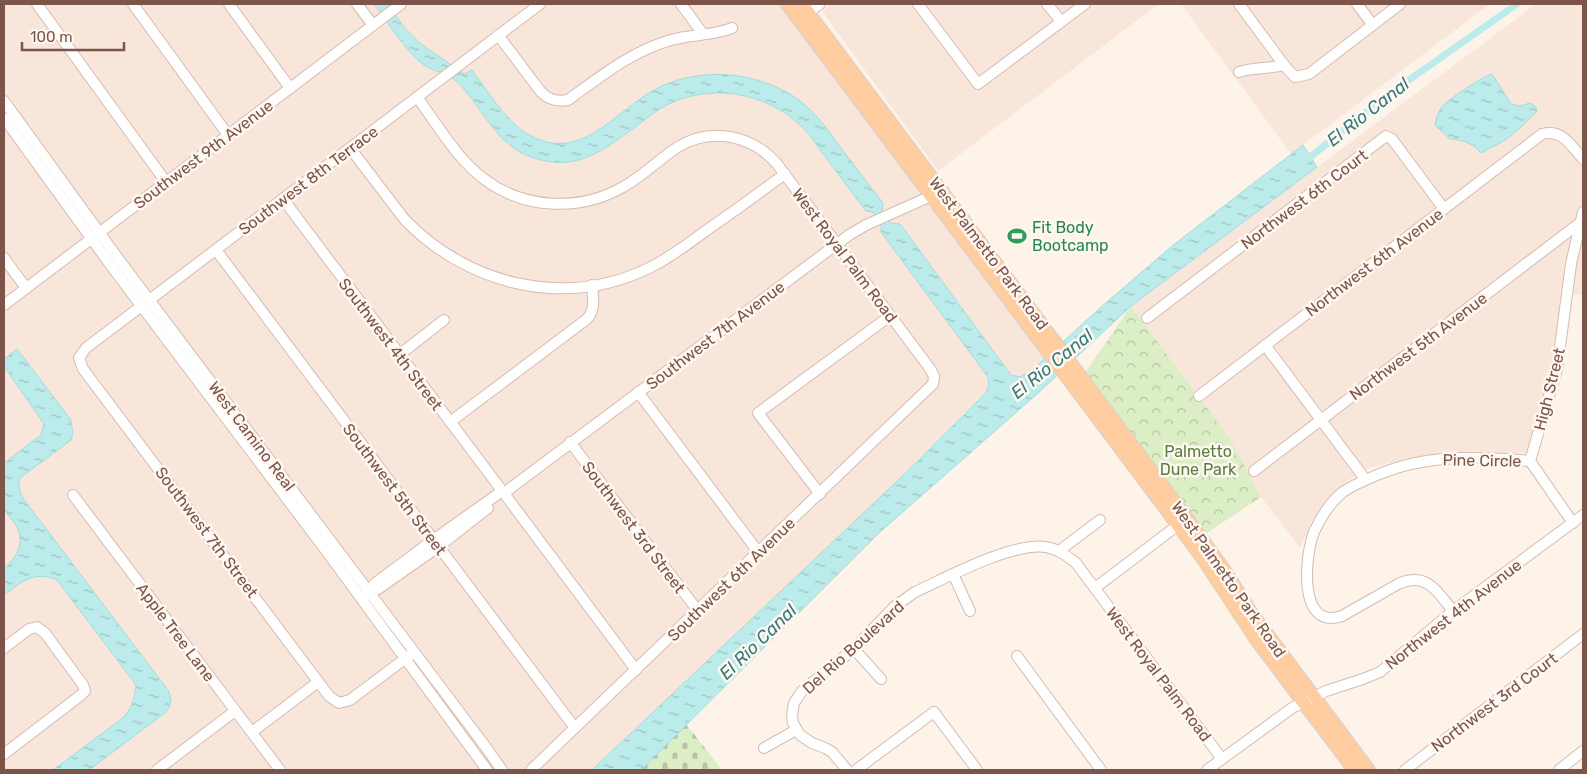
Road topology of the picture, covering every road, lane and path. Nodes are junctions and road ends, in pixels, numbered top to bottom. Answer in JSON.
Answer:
{"nodes":[{"id":1,"x":37,"y":4,"type":"edge"},
{"id":2,"x":133,"y":4,"type":"edge"},
{"id":3,"x":229,"y":4,"type":"edge"},
{"id":4,"x":357,"y":4,"type":"edge"},
{"id":5,"x":540,"y":4,"type":"edge"},
{"id":6,"x":681,"y":4,"type":"edge"},
{"id":7,"x":787,"y":4,"type":"edge"},
{"id":8,"x":820,"y":4,"type":"edge"},
{"id":9,"x":918,"y":4,"type":"edge"},
{"id":10,"x":1047,"y":4,"type":"edge"},
{"id":11,"x":1084,"y":4,"type":"edge"},
{"id":12,"x":1239,"y":4,"type":"edge"},
{"id":13,"x":1357,"y":4,"type":"edge"},
{"id":14,"x":1400,"y":4,"type":"edge"},
{"id":15,"x":400,"y":5,"type":"edge"},
{"id":16,"x":803,"y":12,"type":"edge"},
{"id":17,"x":1061,"y":21,"type":"junction"},
{"id":18,"x":1373,"y":25,"type":"junction"},
{"id":19,"x":372,"y":26,"type":"junction"},
{"id":20,"x":732,"y":28,"type":"dead end"},
{"id":21,"x":703,"y":34,"type":"junction"},
{"id":22,"x":498,"y":35,"type":"junction"},
{"id":23,"x":1284,"y":65,"type":"junction"},
{"id":24,"x":1239,"y":72,"type":"dead end"},
{"id":25,"x":290,"y":88,"type":"junction"},
{"id":26,"x":417,"y":97,"type":"junction"},
{"id":27,"x":4,"y":101,"type":"edge"},
{"id":28,"x":4,"y":118,"type":"edge"},
{"id":29,"x":228,"y":135,"type":"junction"},
{"id":30,"x":350,"y":148,"type":"junction"},
{"id":31,"x":1583,"y":159,"type":"edge"},
{"id":32,"x":785,"y":174,"type":"junction"},
{"id":33,"x":166,"y":182,"type":"junction"},
{"id":34,"x":931,"y":196,"type":"junction"},
{"id":35,"x":283,"y":199,"type":"junction"},
{"id":36,"x":1444,"y":209,"type":"junction"},
{"id":37,"x":1582,"y":217,"type":"edge"},
{"id":38,"x":969,"y":226,"type":"junction"},
{"id":39,"x":96,"y":235,"type":"junction"},
{"id":40,"x":966,"y":243,"type":"junction"},
{"id":41,"x":837,"y":244,"type":"junction"},
{"id":42,"x":216,"y":250,"type":"junction"},
{"id":43,"x":4,"y":258,"type":"edge"},
{"id":44,"x":1003,"y":270,"type":"junction"},
{"id":45,"x":592,"y":286,"type":"junction"},
{"id":46,"x":26,"y":288,"type":"junction"},
{"id":47,"x":145,"y":303,"type":"junction"},
{"id":48,"x":4,"y":305,"type":"edge"},
{"id":49,"x":890,"y":316,"type":"junction"},
{"id":50,"x":1147,"y":318,"type":"dead end"},
{"id":51,"x":444,"y":320,"type":"dead end"},
{"id":52,"x":1041,"y":333,"type":"junction"},
{"id":53,"x":1266,"y":345,"type":"junction"},
{"id":54,"x":399,"y":355,"type":"junction"},
{"id":55,"x":79,"y":358,"type":"joint"},
{"id":56,"x":931,"y":386,"type":"joint"},
{"id":57,"x":638,"y":392,"type":"junction"},
{"id":58,"x":1199,"y":396,"type":"dead end"},
{"id":59,"x":1321,"y":420,"type":"junction"},
{"id":60,"x":450,"y":422,"type":"junction"},
{"id":61,"x":570,"y":442,"type":"junction"},
{"id":62,"x":1530,"y":461,"type":"junction"},
{"id":63,"x":1254,"y":471,"type":"dead end"},
{"id":64,"x":1365,"y":479,"type":"junction"},
{"id":65,"x":503,"y":493,"type":"junction"},
{"id":66,"x":820,"y":494,"type":"junction"},
{"id":67,"x":73,"y":495,"type":"dead end"},
{"id":68,"x":1583,"y":515,"type":"edge"},
{"id":69,"x":1100,"y":520,"type":"dead end"},
{"id":70,"x":1182,"y":522,"type":"junction"},
{"id":71,"x":1573,"y":523,"type":"junction"},
{"id":72,"x":436,"y":543,"type":"junction"},
{"id":73,"x":1059,"y":552,"type":"junction"},
{"id":74,"x":758,"y":553,"type":"junction"},
{"id":75,"x":953,"y":574,"type":"junction"},
{"id":76,"x":1095,"y":588,"type":"junction"},
{"id":77,"x":367,"y":594,"type":"junction"},
{"id":78,"x":698,"y":611,"type":"junction"},
{"id":79,"x":970,"y":611,"type":"dead end"},
{"id":80,"x":1453,"y":611,"type":"junction"},
{"id":81,"x":1583,"y":634,"type":"edge"},
{"id":82,"x":4,"y":648,"type":"edge"},
{"id":83,"x":854,"y":649,"type":"junction"},
{"id":84,"x":414,"y":652,"type":"junction"},
{"id":85,"x":1017,"y":656,"type":"dead end"},
{"id":86,"x":405,"y":659,"type":"junction"},
{"id":87,"x":636,"y":670,"type":"junction"},
{"id":88,"x":881,"y":678,"type":"dead end"},
{"id":89,"x":318,"y":682,"type":"junction"},
{"id":90,"x":1309,"y":699,"type":"junction"},
{"id":91,"x":235,"y":711,"type":"junction"},
{"id":92,"x":575,"y":728,"type":"junction"},
{"id":93,"x":796,"y":730,"type":"junction"},
{"id":94,"x":252,"y":732,"type":"junction"},
{"id":95,"x":764,"y":748,"type":"dead end"},
{"id":96,"x":1583,"y":751,"type":"edge"},
{"id":97,"x":4,"y":754,"type":"edge"},
{"id":98,"x":1222,"y":759,"type":"junction"},
{"id":99,"x":157,"y":770,"type":"edge"},
{"id":100,"x":280,"y":770,"type":"edge"},
{"id":101,"x":488,"y":770,"type":"edge"},
{"id":102,"x":502,"y":770,"type":"edge"},
{"id":103,"x":531,"y":770,"type":"edge"},
{"id":104,"x":847,"y":770,"type":"edge"},
{"id":105,"x":856,"y":770,"type":"edge"},
{"id":106,"x":977,"y":770,"type":"edge"},
{"id":107,"x":1101,"y":770,"type":"edge"},
{"id":108,"x":1207,"y":770,"type":"edge"},
{"id":109,"x":1354,"y":770,"type":"edge"},
{"id":110,"x":1369,"y":770,"type":"edge"},
{"id":111,"x":1405,"y":770,"type":"edge"},
{"id":112,"x":1558,"y":770,"type":"edge"}],
"edges":[{"from":1,"to":33,"type":"street"},
{"from":2,"to":29,"type":"street"},
{"from":3,"to":25,"type":"street"},
{"from":4,"to":19,"type":"street"},
{"from":5,"to":22,"type":"street","name":"Southwest 8th Terrace"},
{"from":6,"to":21,"type":"street"},
{"from":7,"to":16,"type":"main road","name":"West Palmetto Park Road"},
{"from":8,"to":16,"type":"street"},
{"from":9,"to":17,"type":"street"},
{"from":10,"to":17,"type":"street"},
{"from":11,"to":17,"type":"street"},
{"from":12,"to":23,"type":"street"},
{"from":13,"to":18,"type":"street"},
{"from":14,"to":18,"type":"street"},
{"from":15,"to":19,"type":"street","name":"Southwest 9th Avenue"},
{"from":16,"to":34,"type":"main road","name":"West Palmetto Park Road"},
{"from":16,"to":38,"type":"main road","name":"West Palmetto Park Road"},
{"from":18,"to":23,"type":"street"},
{"from":19,"to":25,"type":"street","name":"Southwest 9th Avenue"},
{"from":20,"to":21,"type":"street"},
{"from":21,"to":22,"type":"street"},
{"from":22,"to":26,"type":"street","name":"Southwest 8th Terrace"},
{"from":23,"to":24,"type":"street"},
{"from":25,"to":29,"type":"street","name":"Southwest 9th Avenue"},
{"from":26,"to":30,"type":"street","name":"Southwest 8th Terrace"},
{"from":26,"to":32,"type":"street","name":"West Royal Palm Road"},
{"from":27,"to":39,"type":"street","name":"West Camino Real"},
{"from":28,"to":39,"type":"street","name":"West Camino Real"},
{"from":29,"to":33,"type":"street","name":"Southwest 9th Avenue"},
{"from":30,"to":35,"type":"street","name":"Southwest 8th Terrace"},
{"from":30,"to":45,"type":"street"},
{"from":31,"to":36,"type":"street","name":"Northwest 6th Avenue"},
{"from":32,"to":41,"type":"street","name":"West Royal Palm Road"},
{"from":32,"to":45,"type":"street"},
{"from":33,"to":39,"type":"street","name":"Southwest 9th Avenue"},
{"from":34,"to":38,"type":"main road"},
{"from":34,"to":40,"type":"main road","name":"West Palmetto Park Road"},
{"from":34,"to":41,"type":"street","name":"Southwest 7th Avenue"},
{"from":35,"to":42,"type":"street","name":"Southwest 8th Terrace"},
{"from":35,"to":54,"type":"street","name":"Southwest 4th Street"},
{"from":36,"to":50,"type":"street","name":"Northwest 6th Court"},
{"from":36,"to":53,"type":"street","name":"Northwest 6th Avenue"},
{"from":37,"to":59,"type":"street","name":"Northwest 5th Avenue"},
{"from":37,"to":62,"type":"street","name":"High Street"},
{"from":38,"to":44,"type":"main road","name":"West Palmetto Park Road"},
{"from":39,"to":46,"type":"street","name":"Southwest 9th Avenue"},
{"from":39,"to":47,"type":"street","name":"West Camino Real"},
{"from":40,"to":44,"type":"main road"},
{"from":40,"to":52,"type":"main road","name":"West Palmetto Park Road"},
{"from":41,"to":49,"type":"street","name":"West Royal Palm Road"},
{"from":41,"to":57,"type":"street","name":"Southwest 7th Avenue"},
{"from":42,"to":47,"type":"street","name":"Southwest 8th Terrace"},
{"from":42,"to":72,"type":"street","name":"Southwest 5th Street"},
{"from":43,"to":46,"type":"street"},
{"from":44,"to":52,"type":"main road","name":"West Palmetto Park Road"},
{"from":45,"to":60,"type":"street"},
{"from":46,"to":48,"type":"street","name":"Southwest 9th Avenue"},
{"from":47,"to":55,"type":"street","name":"Southwest 8th Terrace"},
{"from":47,"to":77,"type":"street","name":"West Camino Real"},
{"from":49,"to":56,"type":"street","name":"West Royal Palm Road"},
{"from":49,"to":66,"type":"street"},
{"from":51,"to":54,"type":"street"},
{"from":52,"to":70,"type":"main road","name":"West Palmetto Park Road"},
{"from":53,"to":58,"type":"street","name":"Northwest 6th Avenue"},
{"from":53,"to":59,"type":"street"},
{"from":54,"to":60,"type":"street","name":"Southwest 4th Street"},
{"from":55,"to":89,"type":"street","name":"Southwest 7th Street"},
{"from":56,"to":66,"type":"street","name":"Southwest 6th Avenue"},
{"from":57,"to":61,"type":"street","name":"Southwest 7th Avenue"},
{"from":57,"to":74,"type":"street"},
{"from":59,"to":63,"type":"street","name":"Northwest 5th Avenue"},
{"from":59,"to":64,"type":"street"},
{"from":60,"to":65,"type":"street","name":"Southwest 4th Street"},
{"from":61,"to":65,"type":"street","name":"Southwest 7th Avenue"},
{"from":61,"to":78,"type":"street","name":"Southwest 3rd Street"},
{"from":62,"to":64,"type":"street","name":"Pine Circle"},
{"from":62,"to":71,"type":"street"},
{"from":64,"to":80,"type":"street","name":"Pine Circle"},
{"from":65,"to":72,"type":"street","name":"Southwest 7th Avenue"},
{"from":65,"to":87,"type":"street","name":"Southwest 4th Street"},
{"from":66,"to":74,"type":"street","name":"Southwest 6th Avenue"},
{"from":67,"to":91,"type":"street","name":"Apple Tree Lane"},
{"from":68,"to":71,"type":"street","name":"Northwest 4th Avenue"},
{"from":69,"to":73,"type":"street"},
{"from":70,"to":76,"type":"street"},
{"from":70,"to":90,"type":"main road","name":"West Palmetto Park Road"},
{"from":71,"to":80,"type":"street","name":"Northwest 4th Avenue"},
{"from":72,"to":77,"type":"street","name":"Southwest 7th Avenue"},
{"from":72,"to":92,"type":"street","name":"Southwest 5th Street"},
{"from":73,"to":75,"type":"street","name":"Del Rio Boulevard"},
{"from":73,"to":76,"type":"street","name":"Del Rio Boulevard"},
{"from":74,"to":78,"type":"street","name":"Southwest 6th Avenue"},
{"from":75,"to":79,"type":"street"},
{"from":75,"to":83,"type":"street","name":"Del Rio Boulevard"},
{"from":76,"to":98,"type":"street","name":"West Royal Palm Road"},
{"from":77,"to":84,"type":"street","name":"West Camino Real"},
{"from":77,"to":86,"type":"street","name":"West Camino Real"},
{"from":78,"to":87,"type":"street","name":"Southwest 6th Avenue"},
{"from":80,"to":90,"type":"street","name":"Northwest 4th Avenue"},
{"from":81,"to":111,"type":"street","name":"Northwest 3rd Court"},
{"from":82,"to":97,"type":"street"},
{"from":83,"to":88,"type":"street"},
{"from":83,"to":93,"type":"street","name":"Del Rio Boulevard"},
{"from":84,"to":86,"type":"street"},
{"from":84,"to":102,"type":"street","name":"West Camino Real"},
{"from":85,"to":107,"type":"street"},
{"from":86,"to":89,"type":"street","name":"Southwest 7th Street"},
{"from":86,"to":101,"type":"street","name":"West Camino Real"},
{"from":87,"to":92,"type":"street","name":"Southwest 6th Avenue"},
{"from":89,"to":94,"type":"street"},
{"from":90,"to":98,"type":"street","name":"Northwest 4th Avenue"},
{"from":90,"to":109,"type":"main road","name":"West Palmetto Park Road"},
{"from":90,"to":110,"type":"main road","name":"West Palmetto Park Road"},
{"from":91,"to":94,"type":"street","name":"Apple Tree Lane"},
{"from":91,"to":99,"type":"street"},
{"from":92,"to":103,"type":"street","name":"Southwest 6th Avenue"},
{"from":93,"to":95,"type":"street"},
{"from":93,"to":104,"type":"street"},
{"from":94,"to":100,"type":"street","name":"Apple Tree Lane"},
{"from":96,"to":112,"type":"street"},
{"from":98,"to":108,"type":"street","name":"Northwest 4th Avenue"},
{"from":105,"to":106,"type":"street"}]}
